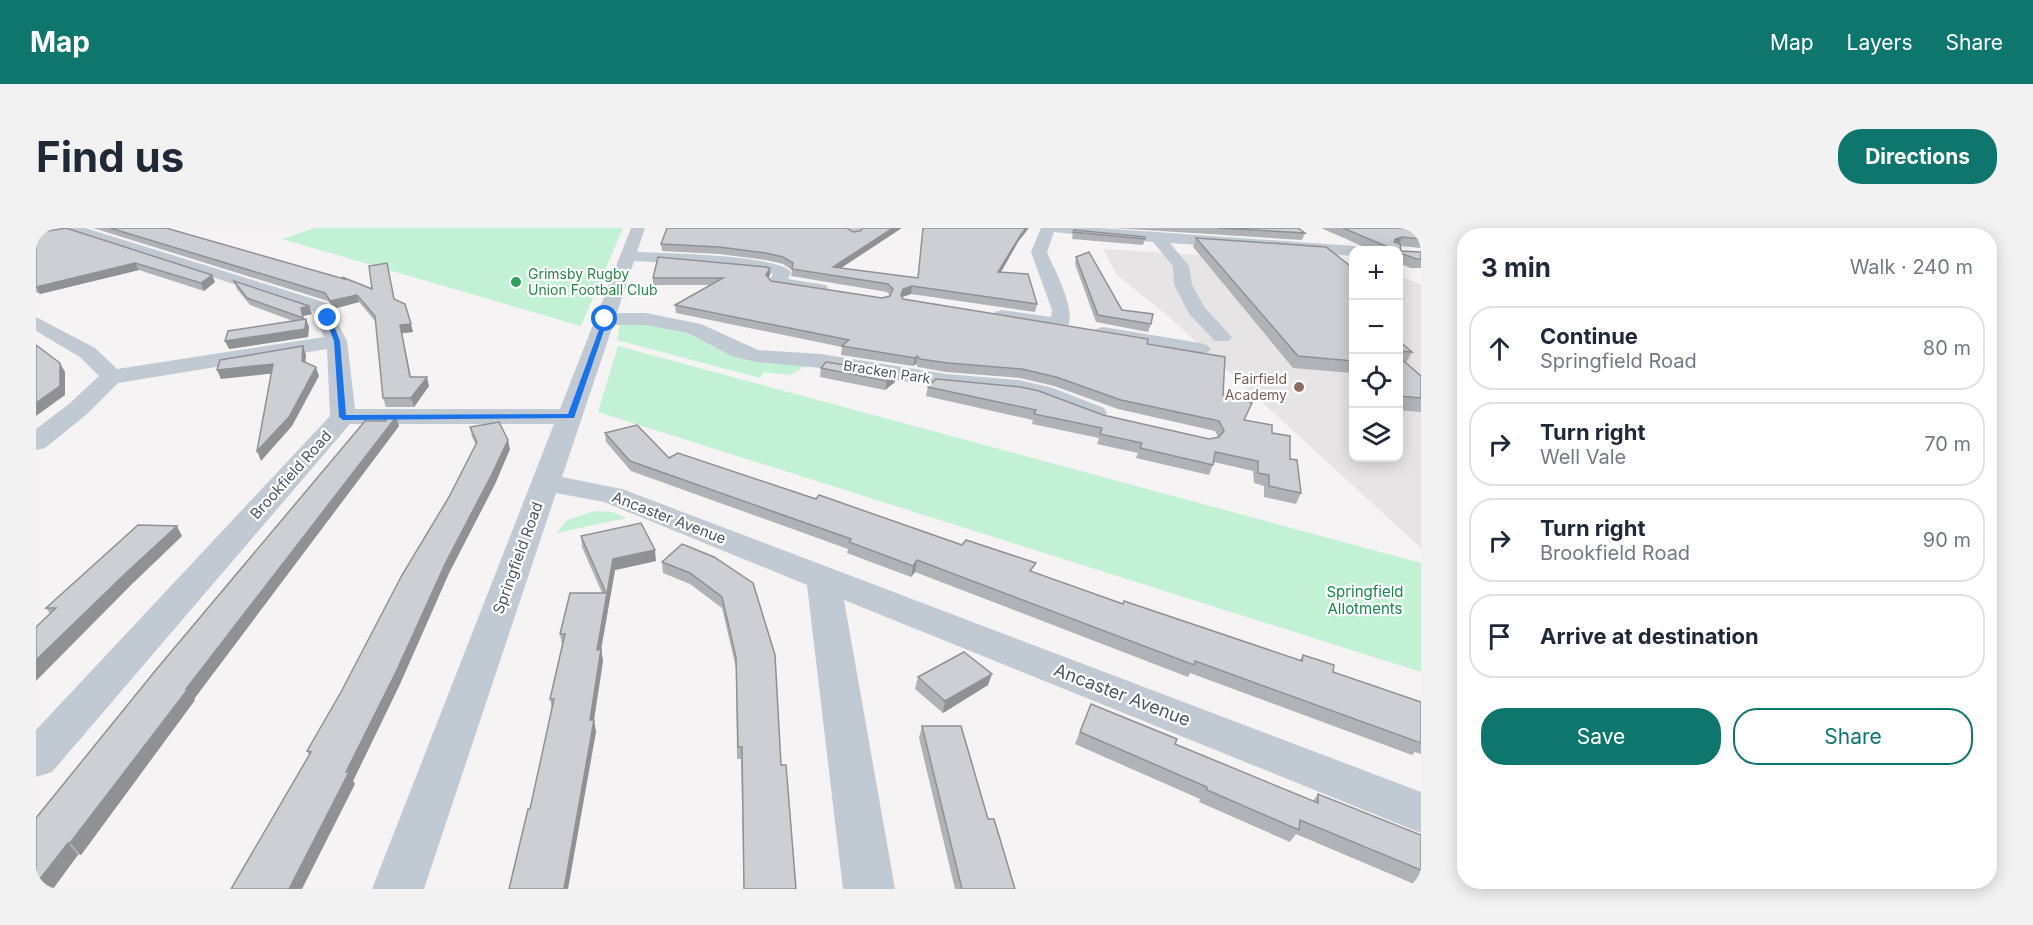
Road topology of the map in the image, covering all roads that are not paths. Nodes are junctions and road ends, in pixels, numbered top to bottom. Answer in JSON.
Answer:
{"nodes":[{"id":1,"x":1048,"y":228,"type":"edge"},
{"id":2,"x":1053,"y":228,"type":"edge"},
{"id":3,"x":1209,"y":228,"type":"edge"},
{"id":4,"x":67,"y":229,"type":"edge"},
{"id":5,"x":1158,"y":238,"type":"junction"},
{"id":6,"x":633,"y":242,"type":"edge"},
{"id":7,"x":1222,"y":243,"type":"junction"},
{"id":8,"x":1349,"y":251,"type":"edge"},
{"id":9,"x":835,"y":291,"type":"edge"},
{"id":10,"x":989,"y":314,"type":"edge"},
{"id":11,"x":605,"y":319,"type":"junction"},
{"id":12,"x":36,"y":323,"type":"edge"},
{"id":13,"x":1060,"y":324,"type":"junction"},
{"id":14,"x":1222,"y":337,"type":"dead end"},
{"id":15,"x":337,"y":341,"type":"junction"},
{"id":16,"x":1200,"y":349,"type":"dead end"},
{"id":17,"x":111,"y":377,"type":"junction"},
{"id":18,"x":571,"y":416,"type":"junction"},
{"id":19,"x":343,"y":417,"type":"junction"},
{"id":20,"x":1110,"y":417,"type":"edge"},
{"id":21,"x":36,"y":442,"type":"edge"},
{"id":22,"x":545,"y":482,"type":"junction"},
{"id":23,"x":823,"y":578,"type":"junction"},
{"id":24,"x":36,"y":759,"type":"edge"},
{"id":25,"x":1421,"y":813,"type":"edge"},
{"id":26,"x":398,"y":889,"type":"edge"},
{"id":27,"x":869,"y":889,"type":"edge"}],
"edges":[{"from":1,"to":13,"type":"street"},
{"from":2,"to":5,"type":"street"},
{"from":3,"to":7,"type":"street"},
{"from":4,"to":15,"type":"street","name":"Brookfield Road"},
{"from":5,"to":7,"type":"street"},
{"from":5,"to":14,"type":"street"},
{"from":6,"to":9,"type":"street"},
{"from":6,"to":11,"type":"street","name":"Springfield Road"},
{"from":7,"to":8,"type":"street"},
{"from":10,"to":13,"type":"street"},
{"from":11,"to":18,"type":"street","name":"Springfield Road"},
{"from":11,"to":20,"type":"street","name":"Bracken Park"},
{"from":12,"to":17,"type":"street"},
{"from":13,"to":16,"type":"street"},
{"from":15,"to":17,"type":"street"},
{"from":15,"to":19,"type":"street","name":"Brookfield Road"},
{"from":17,"to":21,"type":"street"},
{"from":18,"to":19,"type":"street"},
{"from":18,"to":22,"type":"street","name":"Springfield Road"},
{"from":19,"to":24,"type":"street","name":"Brookfield Road"},
{"from":22,"to":23,"type":"street","name":"Ancaster Avenue"},
{"from":22,"to":26,"type":"street","name":"Springfield Road"},
{"from":23,"to":25,"type":"street","name":"Ancaster Avenue"},
{"from":23,"to":27,"type":"street"}]}
